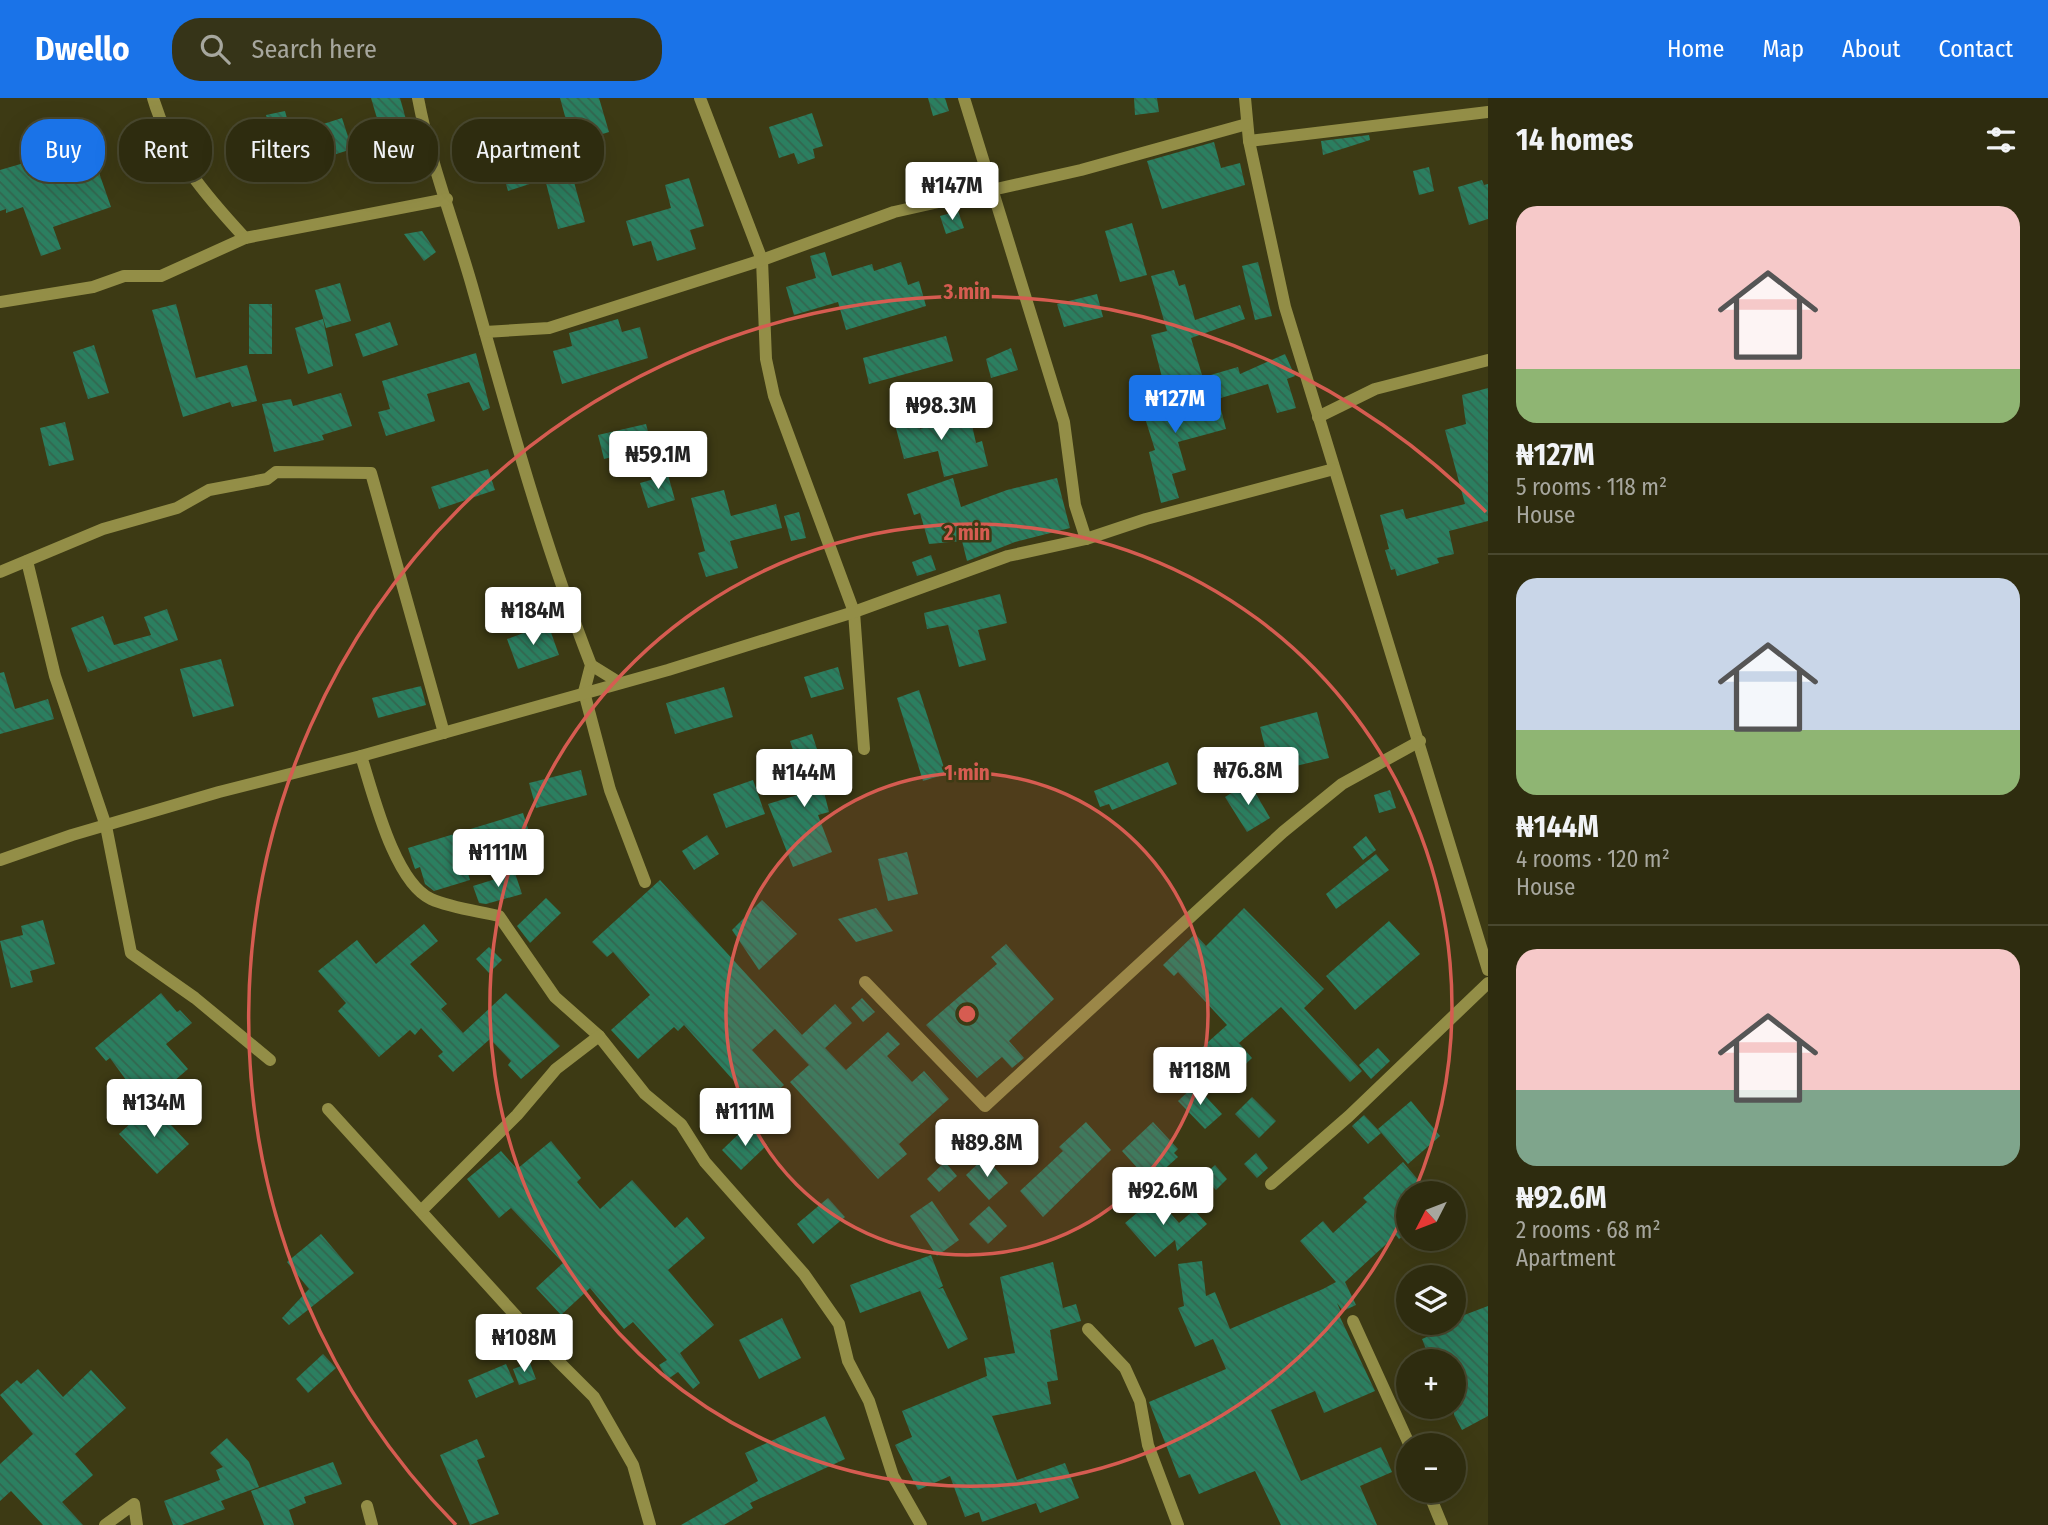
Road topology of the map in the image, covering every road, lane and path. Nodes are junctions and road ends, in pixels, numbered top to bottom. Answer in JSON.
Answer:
{"nodes":[{"id":1,"x":153,"y":98,"type":"edge"},
{"id":2,"x":418,"y":98,"type":"edge"},
{"id":3,"x":700,"y":98,"type":"edge"},
{"id":4,"x":964,"y":98,"type":"edge"},
{"id":5,"x":1245,"y":98,"type":"edge"},
{"id":6,"x":1488,"y":112,"type":"edge"},
{"id":7,"x":1247,"y":124,"type":"junction"},
{"id":8,"x":1248,"y":141,"type":"junction"},
{"id":9,"x":992,"y":190,"type":"junction"},
{"id":10,"x":447,"y":199,"type":"junction"},
{"id":11,"x":245,"y":239,"type":"junction"},
{"id":12,"x":762,"y":260,"type":"junction"},
{"id":13,"x":2,"y":301,"type":"edge"},
{"id":14,"x":485,"y":332,"type":"junction"},
{"id":15,"x":1488,"y":360,"type":"edge"},
{"id":16,"x":1318,"y":417,"type":"junction"},
{"id":17,"x":1334,"y":469,"type":"junction"},
{"id":18,"x":1086,"y":539,"type":"junction"},
{"id":19,"x":27,"y":561,"type":"junction"},
{"id":20,"x":0,"y":572,"type":"edge"},
{"id":21,"x":854,"y":612,"type":"junction"},
{"id":22,"x":592,"y":665,"type":"junction"},
{"id":23,"x":620,"y":682,"type":"junction"},
{"id":24,"x":584,"y":692,"type":"junction"},
{"id":25,"x":444,"y":733,"type":"junction"},
{"id":26,"x":1420,"y":741,"type":"junction"},
{"id":27,"x":864,"y":749,"type":"dead end"},
{"id":28,"x":361,"y":756,"type":"junction"},
{"id":29,"x":106,"y":826,"type":"junction"},
{"id":30,"x":0,"y":860,"type":"edge"},
{"id":31,"x":645,"y":882,"type":"dead end"},
{"id":32,"x":1488,"y":970,"type":"edge"},
{"id":33,"x":865,"y":982,"type":"dead end"},
{"id":34,"x":1488,"y":983,"type":"edge"},
{"id":35,"x":599,"y":1036,"type":"junction"},
{"id":36,"x":270,"y":1060,"type":"dead end"},
{"id":37,"x":328,"y":1110,"type":"dead end"},
{"id":38,"x":1271,"y":1184,"type":"dead end"},
{"id":39,"x":421,"y":1211,"type":"junction"},
{"id":40,"x":1353,"y":1321,"type":"dead end"},
{"id":41,"x":1088,"y":1329,"type":"dead end"},
{"id":42,"x":1404,"y":1433,"type":"edge"},
{"id":43,"x":1433,"y":1503,"type":"edge"},
{"id":44,"x":367,"y":1506,"type":"dead end"},
{"id":45,"x":106,"y":1525,"type":"edge"},
{"id":46,"x":137,"y":1525,"type":"edge"},
{"id":47,"x":372,"y":1525,"type":"edge"},
{"id":48,"x":650,"y":1525,"type":"edge"},
{"id":49,"x":921,"y":1525,"type":"edge"},
{"id":50,"x":1178,"y":1525,"type":"edge"},
{"id":51,"x":1442,"y":1525,"type":"edge"}],
"edges":[{"from":1,"to":11,"type":"street"},
{"from":2,"to":10,"type":"street"},
{"from":3,"to":12,"type":"street"},
{"from":4,"to":9,"type":"street"},
{"from":5,"to":7,"type":"street"},
{"from":6,"to":8,"type":"street"},
{"from":7,"to":8,"type":"street"},
{"from":7,"to":9,"type":"street"},
{"from":8,"to":16,"type":"street"},
{"from":9,"to":12,"type":"street"},
{"from":9,"to":18,"type":"street"},
{"from":10,"to":11,"type":"street"},
{"from":10,"to":14,"type":"street"},
{"from":11,"to":13,"type":"street"},
{"from":12,"to":14,"type":"street"},
{"from":12,"to":21,"type":"street"},
{"from":14,"to":22,"type":"street"},
{"from":15,"to":16,"type":"street"},
{"from":16,"to":17,"type":"street"},
{"from":17,"to":18,"type":"street"},
{"from":17,"to":26,"type":"street"},
{"from":18,"to":21,"type":"street"},
{"from":19,"to":20,"type":"street"},
{"from":19,"to":25,"type":"street"},
{"from":19,"to":29,"type":"street"},
{"from":21,"to":23,"type":"street"},
{"from":21,"to":27,"type":"street"},
{"from":22,"to":23,"type":"street"},
{"from":22,"to":24,"type":"street"},
{"from":23,"to":24,"type":"street"},
{"from":24,"to":25,"type":"street"},
{"from":24,"to":31,"type":"street"},
{"from":25,"to":28,"type":"street"},
{"from":26,"to":32,"type":"street"},
{"from":26,"to":33,"type":"street"},
{"from":28,"to":29,"type":"street"},
{"from":28,"to":35,"type":"street"},
{"from":29,"to":30,"type":"street"},
{"from":29,"to":36,"type":"street"},
{"from":34,"to":38,"type":"street"},
{"from":35,"to":39,"type":"street"},
{"from":35,"to":49,"type":"street"},
{"from":37,"to":39,"type":"street"},
{"from":39,"to":48,"type":"street"},
{"from":40,"to":42,"type":"street"},
{"from":41,"to":50,"type":"street"},
{"from":43,"to":51,"type":"street"},
{"from":44,"to":47,"type":"street"},
{"from":45,"to":46,"type":"street"}]}
